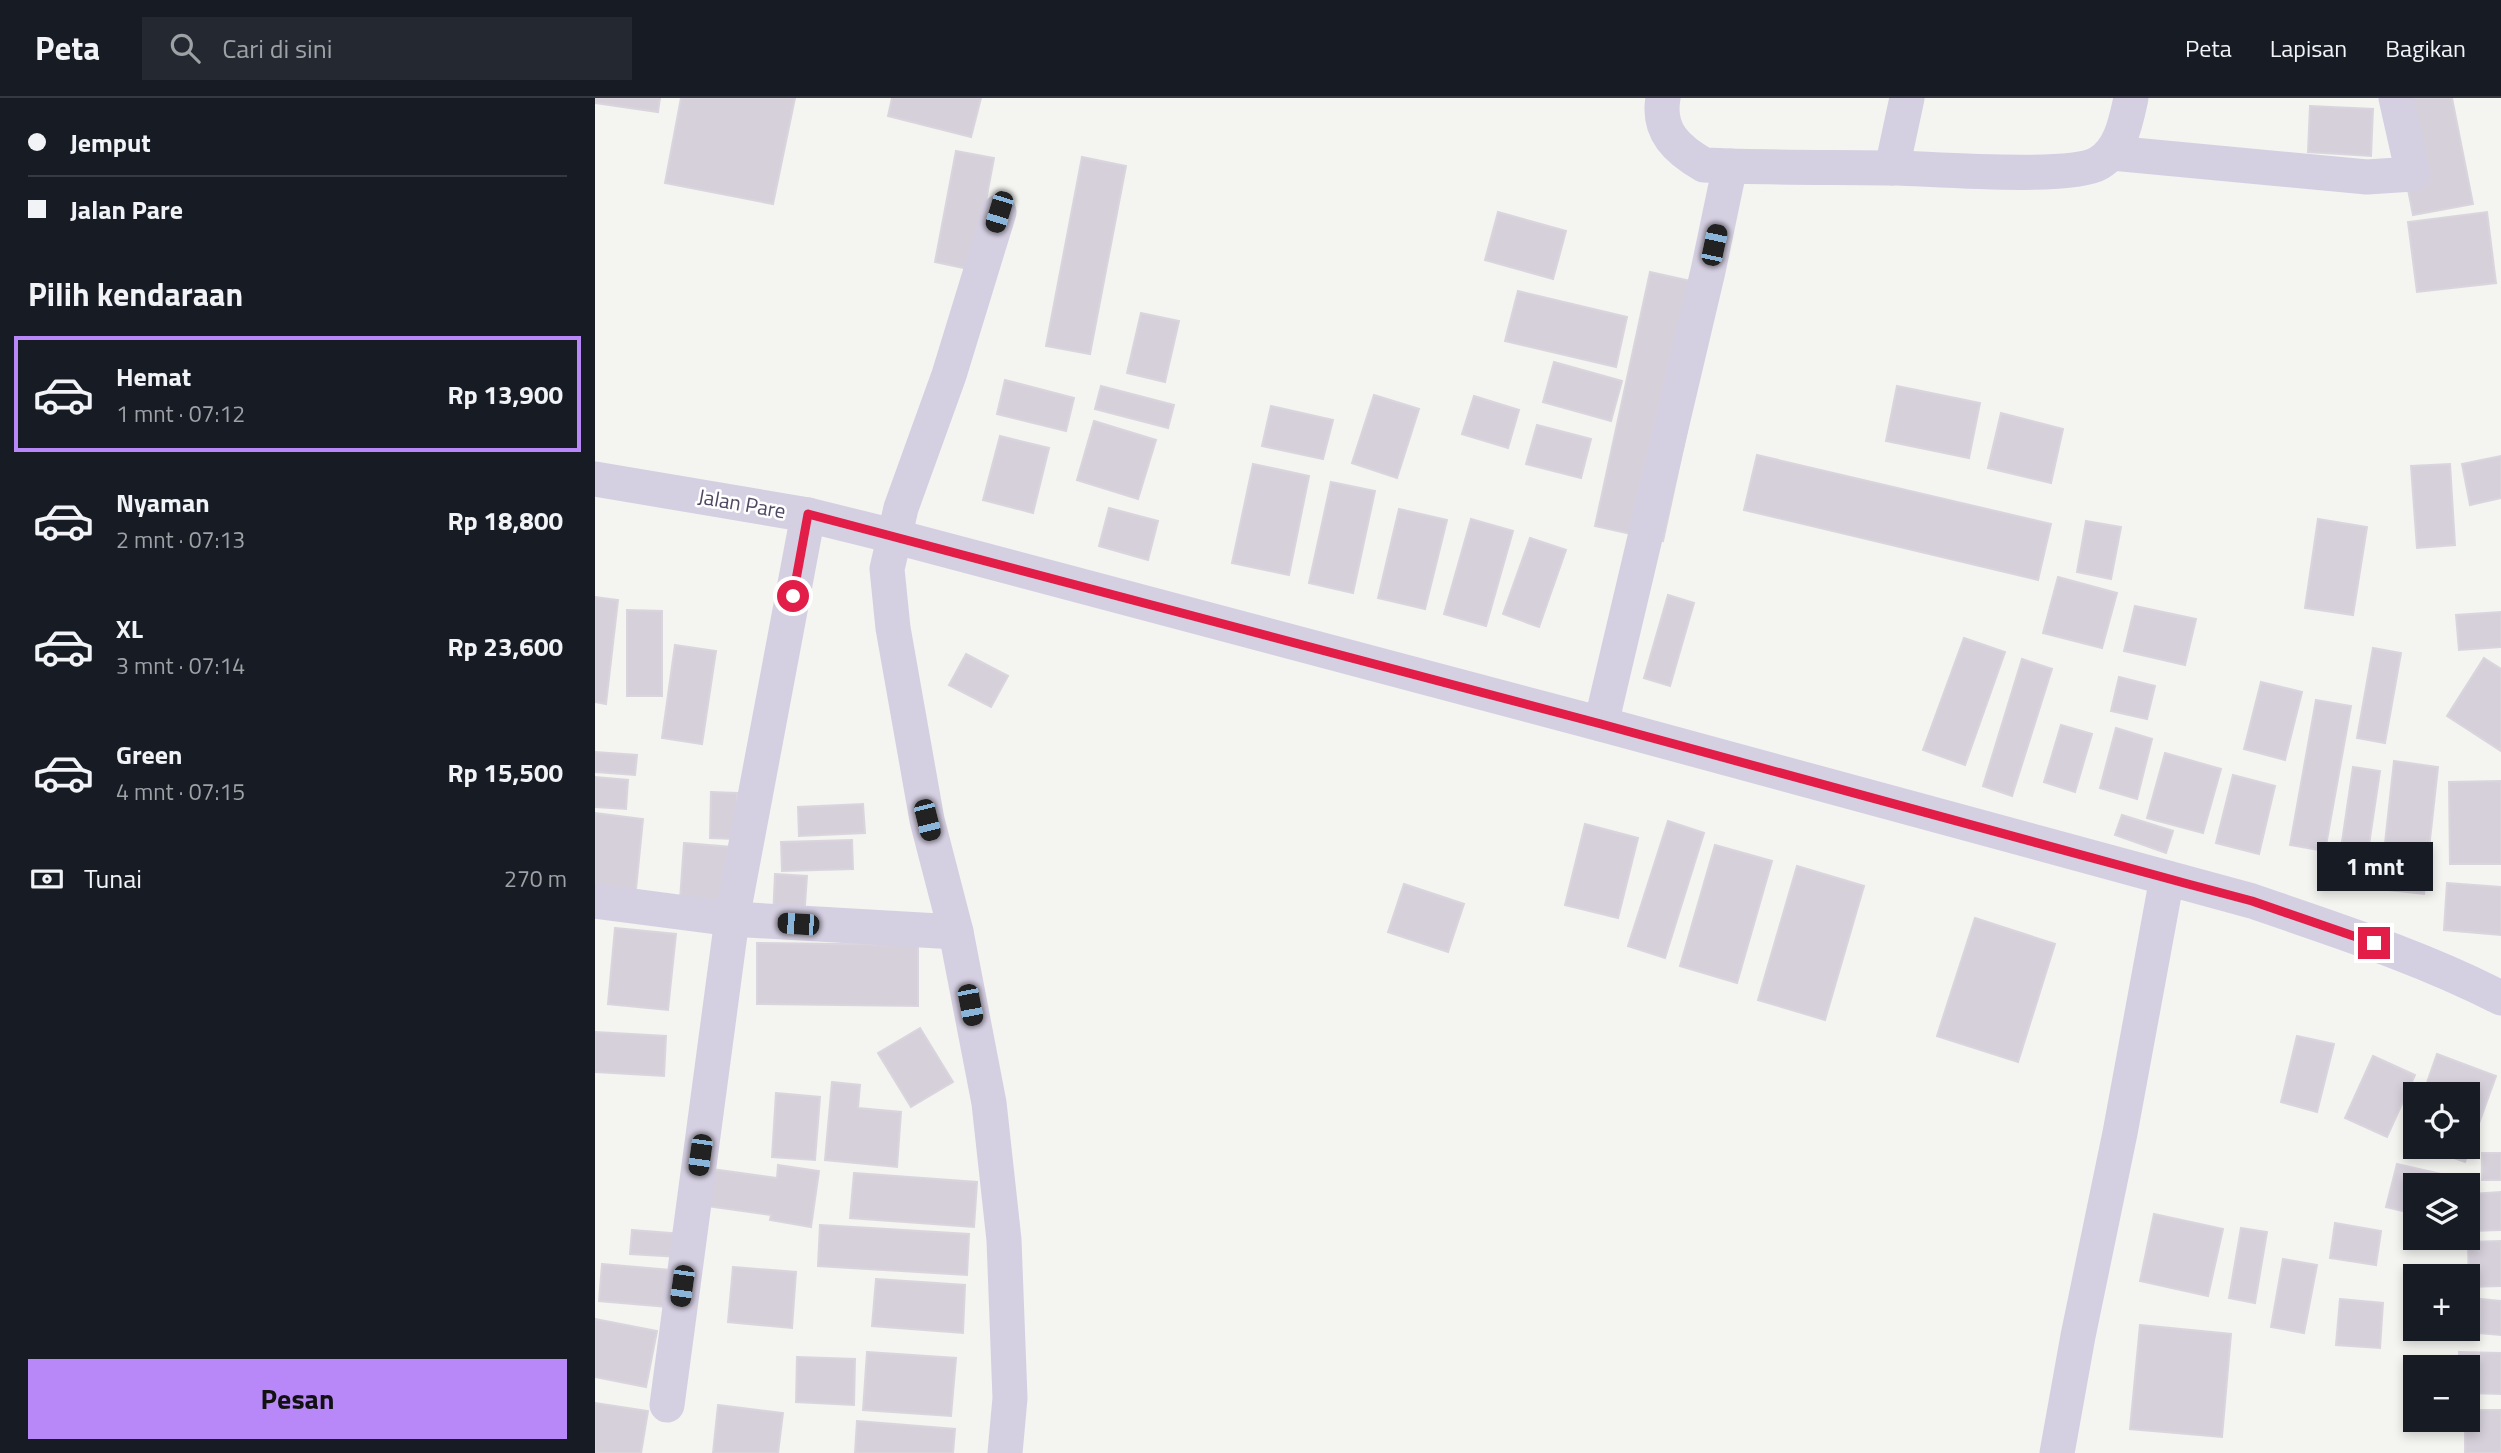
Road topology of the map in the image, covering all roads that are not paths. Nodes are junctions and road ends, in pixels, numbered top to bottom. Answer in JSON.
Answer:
{"nodes":[{"id":1,"x":1663,"y":98,"type":"edge"},
{"id":2,"x":1907,"y":98,"type":"edge"},
{"id":3,"x":2131,"y":98,"type":"edge"},
{"id":4,"x":2396,"y":98,"type":"edge"},
{"id":5,"x":2112,"y":153,"type":"junction"},
{"id":6,"x":1730,"y":166,"type":"junction"},
{"id":7,"x":1892,"y":168,"type":"junction"},
{"id":8,"x":999,"y":212,"type":"dead end"},
{"id":9,"x":595,"y":479,"type":"edge"},
{"id":10,"x":808,"y":514,"type":"junction"},
{"id":11,"x":893,"y":536,"type":"junction"},
{"id":12,"x":1601,"y":724,"type":"junction"},
{"id":13,"x":2167,"y":878,"type":"junction"},
{"id":14,"x":595,"y":901,"type":"edge"},
{"id":15,"x":732,"y":919,"type":"junction"},
{"id":16,"x":956,"y":932,"type":"junction"},
{"id":17,"x":2501,"y":998,"type":"edge"},
{"id":18,"x":667,"y":1405,"type":"dead end"},
{"id":19,"x":1005,"y":1453,"type":"edge"},
{"id":20,"x":2057,"y":1453,"type":"edge"}],
"edges":[{"from":1,"to":6,"type":"street"},
{"from":2,"to":7,"type":"street"},
{"from":3,"to":5,"type":"street"},
{"from":4,"to":5,"type":"street"},
{"from":5,"to":7,"type":"street"},
{"from":6,"to":7,"type":"street"},
{"from":6,"to":12,"type":"street"},
{"from":8,"to":11,"type":"street"},
{"from":9,"to":10,"type":"street","name":"Jalan Pare"},
{"from":10,"to":11,"type":"street","name":"Jalan Pare"},
{"from":10,"to":15,"type":"street"},
{"from":11,"to":12,"type":"street","name":"Jalan Pare"},
{"from":11,"to":16,"type":"street"},
{"from":12,"to":13,"type":"street","name":"Jalan Pare"},
{"from":13,"to":17,"type":"street","name":"Jalan Pare"},
{"from":13,"to":20,"type":"street"},
{"from":14,"to":15,"type":"street"},
{"from":15,"to":16,"type":"street"},
{"from":15,"to":18,"type":"street"},
{"from":16,"to":19,"type":"street"}]}
